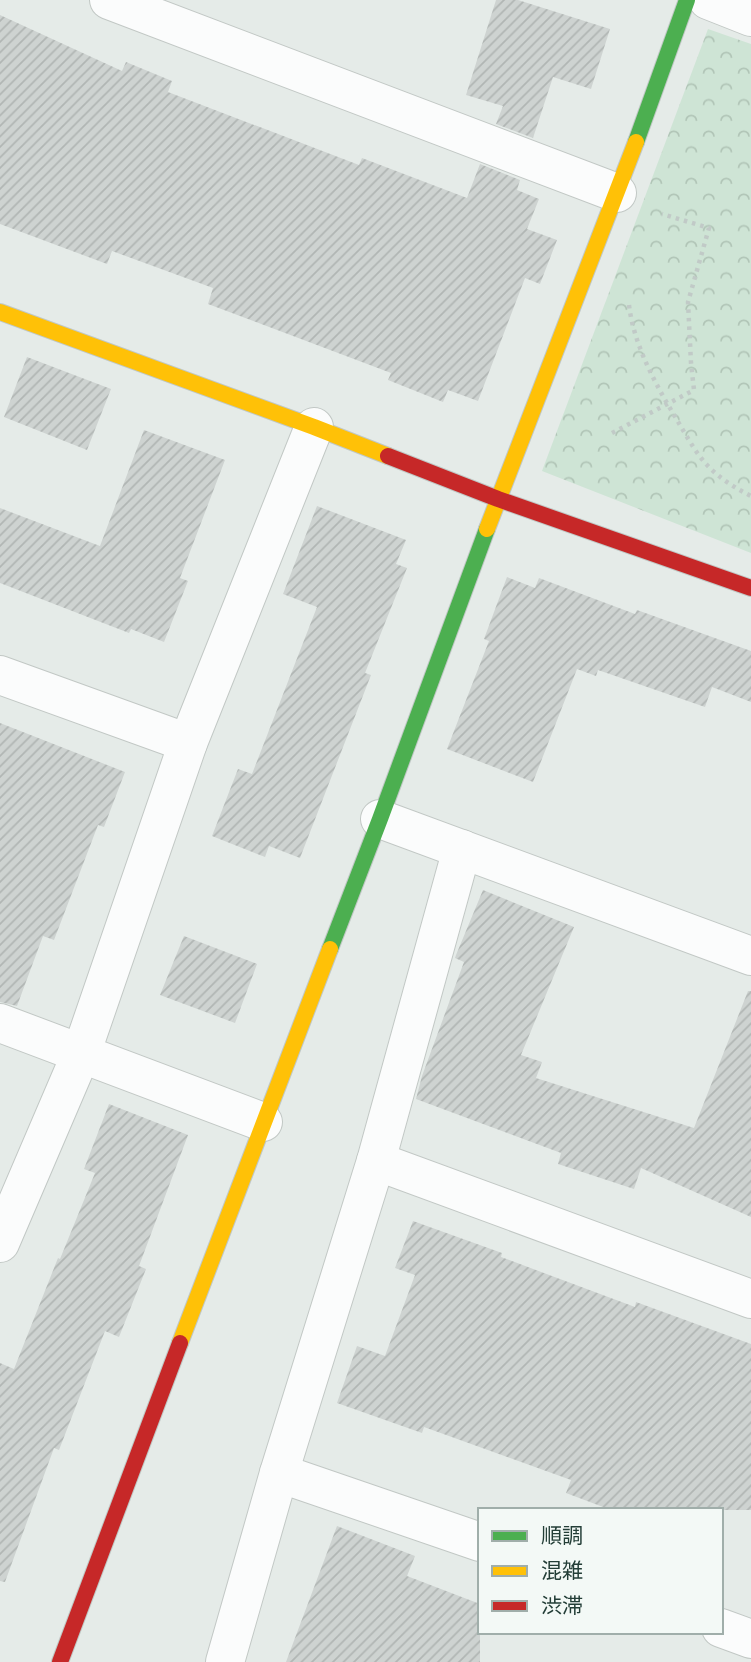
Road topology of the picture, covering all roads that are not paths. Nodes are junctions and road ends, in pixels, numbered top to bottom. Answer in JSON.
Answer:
{"nodes":[{"id":1,"x":110,"y":0,"type":"edge"},
{"id":2,"x":687,"y":0,"type":"edge"},
{"id":3,"x":708,"y":0,"type":"edge"},
{"id":4,"x":751,"y":17,"type":"edge"},
{"id":5,"x":617,"y":193,"type":"junction"},
{"id":6,"x":0,"y":312,"type":"edge"},
{"id":7,"x":314,"y":427,"type":"junction"},
{"id":8,"x":498,"y":499,"type":"junction"},
{"id":9,"x":751,"y":588,"type":"edge"},
{"id":10,"x":0,"y":675,"type":"edge"},
{"id":11,"x":188,"y":743,"type":"junction"},
{"id":12,"x":380,"y":819,"type":"junction"},
{"id":13,"x":462,"y":849,"type":"junction"},
{"id":14,"x":751,"y":956,"type":"edge"},
{"id":15,"x":0,"y":1023,"type":"edge"},
{"id":16,"x":80,"y":1054,"type":"junction"},
{"id":17,"x":263,"y":1122,"type":"junction"},
{"id":18,"x":376,"y":1161,"type":"junction"},
{"id":19,"x":0,"y":1243,"type":"edge"},
{"id":20,"x":751,"y":1299,"type":"edge"},
{"id":21,"x":279,"y":1473,"type":"junction"},
{"id":22,"x":478,"y":1541,"type":"edge"},
{"id":23,"x":723,"y":1629,"type":"edge"},
{"id":24,"x":751,"y":1639,"type":"edge"},
{"id":25,"x":60,"y":1662,"type":"edge"},
{"id":26,"x":225,"y":1662,"type":"edge"}],
"edges":[{"from":1,"to":5,"type":"street"},
{"from":2,"to":5,"type":"street"},
{"from":3,"to":4,"type":"street"},
{"from":5,"to":8,"type":"street"},
{"from":6,"to":7,"type":"street"},
{"from":7,"to":8,"type":"street"},
{"from":7,"to":11,"type":"street"},
{"from":8,"to":9,"type":"street"},
{"from":8,"to":12,"type":"street"},
{"from":10,"to":11,"type":"street"},
{"from":11,"to":16,"type":"street"},
{"from":12,"to":13,"type":"street"},
{"from":12,"to":17,"type":"street"},
{"from":13,"to":14,"type":"street"},
{"from":13,"to":18,"type":"street"},
{"from":15,"to":16,"type":"street"},
{"from":16,"to":17,"type":"street"},
{"from":16,"to":19,"type":"street"},
{"from":17,"to":25,"type":"street"},
{"from":18,"to":20,"type":"street"},
{"from":18,"to":21,"type":"street"},
{"from":21,"to":22,"type":"street"},
{"from":21,"to":26,"type":"street"},
{"from":23,"to":24,"type":"street"}]}
